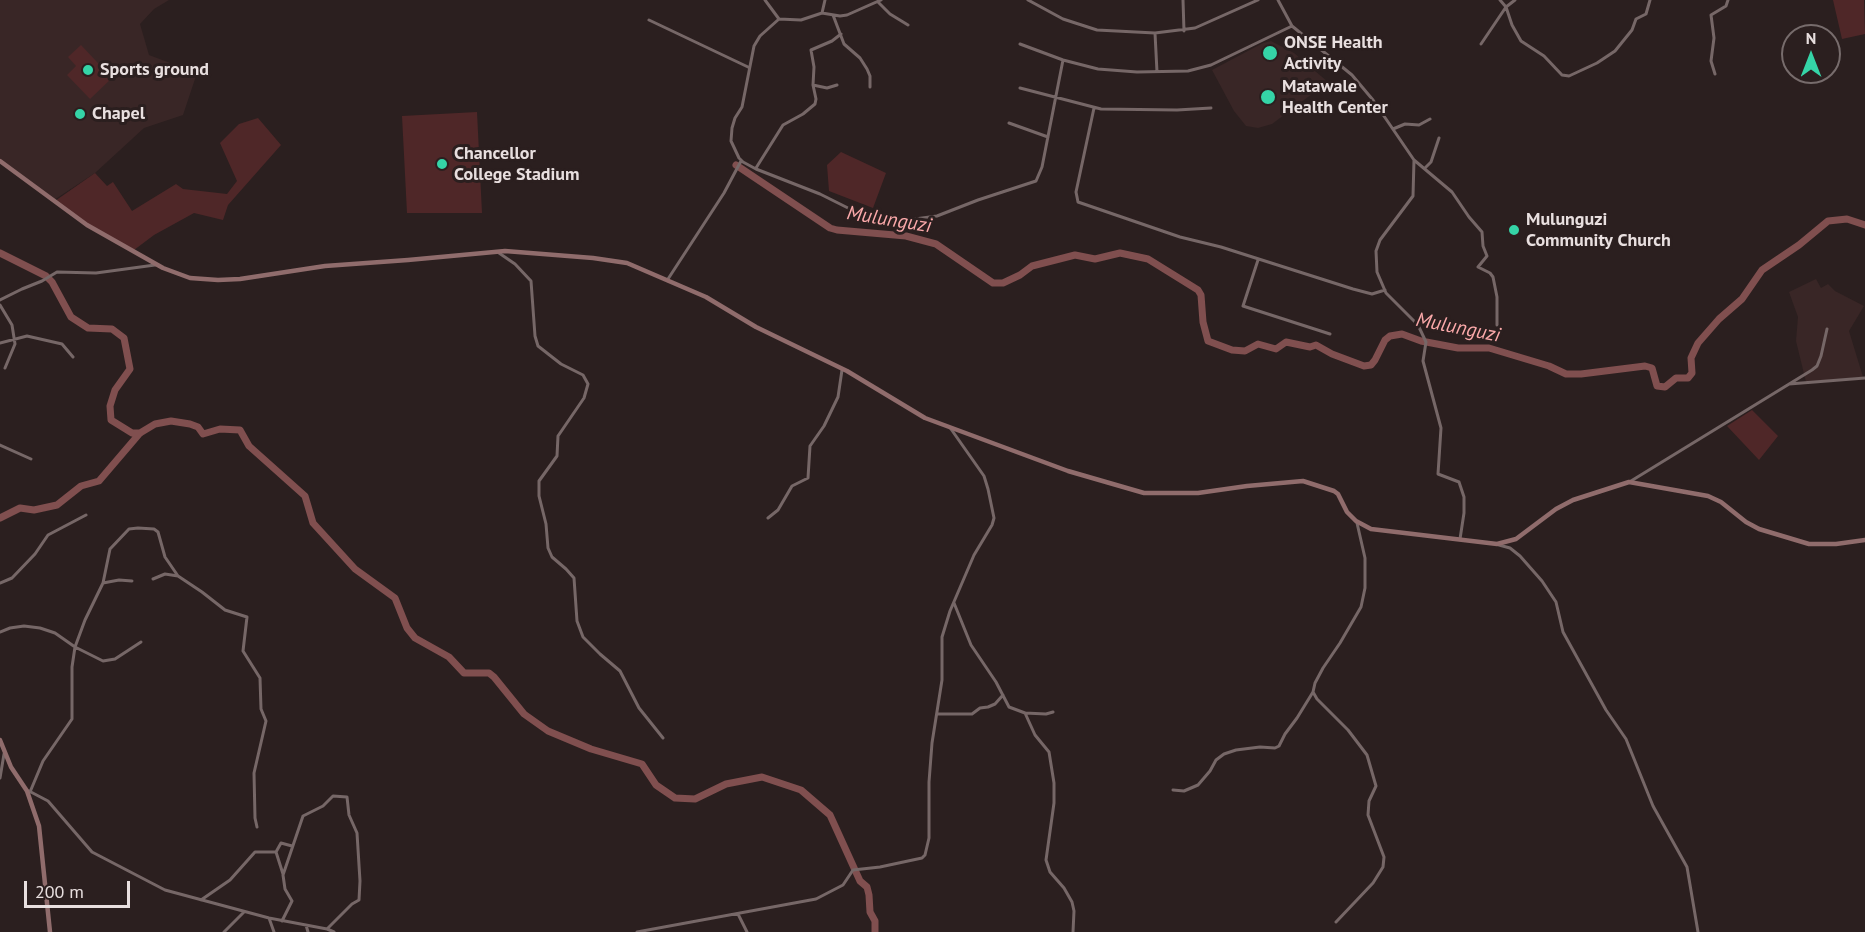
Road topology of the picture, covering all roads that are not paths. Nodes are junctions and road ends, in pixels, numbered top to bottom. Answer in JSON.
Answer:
{"nodes":[{"id":1,"x":765,"y":0,"type":"edge"},
{"id":2,"x":825,"y":0,"type":"edge"},
{"id":3,"x":1183,"y":0,"type":"edge"},
{"id":4,"x":1258,"y":0,"type":"edge"},
{"id":5,"x":1278,"y":0,"type":"edge"},
{"id":6,"x":1500,"y":0,"type":"edge"},
{"id":7,"x":1515,"y":0,"type":"edge"},
{"id":8,"x":1650,"y":0,"type":"edge"},
{"id":9,"x":1728,"y":0,"type":"edge"},
{"id":10,"x":880,"y":1,"type":"edge"},
{"id":11,"x":1031,"y":1,"type":"edge"},
{"id":12,"x":1506,"y":7,"type":"junction"},
{"id":13,"x":822,"y":12,"type":"junction"},
{"id":14,"x":833,"y":15,"type":"junction"},
{"id":15,"x":779,"y":19,"type":"junction"},
{"id":16,"x":649,"y":20,"type":"dead end"},
{"id":17,"x":908,"y":24,"type":"dead end"},
{"id":18,"x":1292,"y":26,"type":"junction"},
{"id":19,"x":1184,"y":31,"type":"junction"},
{"id":20,"x":1155,"y":33,"type":"junction"},
{"id":21,"x":841,"y":34,"type":"junction"},
{"id":22,"x":1020,"y":44,"type":"dead end"},
{"id":23,"x":1481,"y":44,"type":"dead end"},
{"id":24,"x":1063,"y":60,"type":"junction"},
{"id":25,"x":748,"y":67,"type":"junction"},
{"id":26,"x":1157,"y":72,"type":"junction"},
{"id":27,"x":1715,"y":74,"type":"dead end"},
{"id":28,"x":813,"y":85,"type":"junction"},
{"id":29,"x":837,"y":85,"type":"dead end"},
{"id":30,"x":870,"y":87,"type":"dead end"},
{"id":31,"x":1020,"y":88,"type":"dead end"},
{"id":32,"x":1055,"y":98,"type":"junction"},
{"id":33,"x":1094,"y":108,"type":"junction"},
{"id":34,"x":1211,"y":108,"type":"dead end"},
{"id":35,"x":1430,"y":119,"type":"dead end"},
{"id":36,"x":1009,"y":123,"type":"dead end"},
{"id":37,"x":1394,"y":129,"type":"junction"},
{"id":38,"x":1048,"y":137,"type":"junction"},
{"id":39,"x":1439,"y":138,"type":"dead end"},
{"id":40,"x":1414,"y":160,"type":"junction"},
{"id":41,"x":0,"y":161,"type":"edge"},
{"id":42,"x":741,"y":161,"type":"junction"},
{"id":43,"x":1425,"y":168,"type":"junction"},
{"id":44,"x":756,"y":169,"type":"junction"},
{"id":45,"x":495,"y":251,"type":"junction"},
{"id":46,"x":1258,"y":260,"type":"junction"},
{"id":47,"x":157,"y":265,"type":"junction"},
{"id":48,"x":668,"y":279,"type":"junction"},
{"id":49,"x":1385,"y":290,"type":"junction"},
{"id":50,"x":0,"y":300,"type":"edge"},
{"id":51,"x":0,"y":306,"type":"edge"},
{"id":52,"x":1497,"y":325,"type":"dead end"},
{"id":53,"x":1827,"y":329,"type":"dead end"},
{"id":54,"x":1330,"y":334,"type":"dead end"},
{"id":55,"x":15,"y":339,"type":"junction"},
{"id":56,"x":0,"y":343,"type":"edge"},
{"id":57,"x":73,"y":357,"type":"dead end"},
{"id":58,"x":5,"y":368,"type":"dead end"},
{"id":59,"x":843,"y":368,"type":"junction"},
{"id":60,"x":1865,"y":378,"type":"edge"},
{"id":61,"x":1788,"y":384,"type":"junction"},
{"id":62,"x":951,"y":429,"type":"junction"},
{"id":63,"x":0,"y":445,"type":"edge"},
{"id":64,"x":32,"y":459,"type":"dead end"},
{"id":65,"x":1629,"y":482,"type":"junction"},
{"id":66,"x":86,"y":515,"type":"dead end"},
{"id":67,"x":768,"y":518,"type":"dead end"},
{"id":68,"x":1356,"y":521,"type":"junction"},
{"id":69,"x":1460,"y":540,"type":"junction"},
{"id":70,"x":1865,"y":540,"type":"edge"},
{"id":71,"x":1497,"y":544,"type":"junction"},
{"id":72,"x":178,"y":576,"type":"junction"},
{"id":73,"x":153,"y":579,"type":"dead end"},
{"id":74,"x":132,"y":581,"type":"dead end"},
{"id":75,"x":0,"y":583,"type":"edge"},
{"id":76,"x":103,"y":583,"type":"junction"},
{"id":77,"x":954,"y":603,"type":"junction"},
{"id":78,"x":0,"y":632,"type":"edge"},
{"id":79,"x":141,"y":642,"type":"dead end"},
{"id":80,"x":75,"y":647,"type":"junction"},
{"id":81,"x":1313,"y":692,"type":"junction"},
{"id":82,"x":1003,"y":695,"type":"junction"},
{"id":83,"x":1053,"y":712,"type":"dead end"},
{"id":84,"x":1026,"y":713,"type":"junction"},
{"id":85,"x":937,"y":714,"type":"junction"},
{"id":86,"x":663,"y":738,"type":"dead end"},
{"id":87,"x":0,"y":740,"type":"edge"},
{"id":88,"x":5,"y":752,"type":"junction"},
{"id":89,"x":0,"y":778,"type":"edge"},
{"id":90,"x":1173,"y":790,"type":"dead end"},
{"id":91,"x":29,"y":791,"type":"junction"},
{"id":92,"x":257,"y":827,"type":"dead end"},
{"id":93,"x":292,"y":846,"type":"junction"},
{"id":94,"x":276,"y":852,"type":"junction"},
{"id":95,"x":283,"y":875,"type":"junction"},
{"id":96,"x":200,"y":901,"type":"junction"},
{"id":97,"x":244,"y":912,"type":"junction"},
{"id":98,"x":738,"y":914,"type":"junction"},
{"id":99,"x":268,"y":918,"type":"junction"},
{"id":100,"x":282,"y":921,"type":"junction"},
{"id":101,"x":1336,"y":922,"type":"dead end"},
{"id":102,"x":306,"y":926,"type":"junction"},
{"id":103,"x":327,"y":929,"type":"junction"},
{"id":104,"x":50,"y":932,"type":"edge"},
{"id":105,"x":224,"y":932,"type":"edge"},
{"id":106,"x":274,"y":932,"type":"edge"},
{"id":107,"x":308,"y":932,"type":"edge"},
{"id":108,"x":334,"y":932,"type":"edge"},
{"id":109,"x":637,"y":932,"type":"edge"},
{"id":110,"x":747,"y":932,"type":"edge"},
{"id":111,"x":1073,"y":932,"type":"edge"},
{"id":112,"x":1698,"y":932,"type":"edge"}],
"edges":[{"from":1,"to":15,"type":"street"},
{"from":2,"to":13,"type":"street"},
{"from":3,"to":19,"type":"street"},
{"from":4,"to":19,"type":"street"},
{"from":5,"to":18,"type":"street"},
{"from":6,"to":12,"type":"street"},
{"from":7,"to":12,"type":"street"},
{"from":8,"to":12,"type":"street"},
{"from":9,"to":27,"type":"street"},
{"from":10,"to":14,"type":"street"},
{"from":10,"to":17,"type":"street"},
{"from":11,"to":20,"type":"street"},
{"from":12,"to":23,"type":"street"},
{"from":13,"to":14,"type":"street"},
{"from":13,"to":15,"type":"street"},
{"from":14,"to":21,"type":"street"},
{"from":15,"to":25,"type":"street"},
{"from":16,"to":25,"type":"street"},
{"from":18,"to":26,"type":"street"},
{"from":18,"to":37,"type":"street"},
{"from":19,"to":20,"type":"street"},
{"from":20,"to":26,"type":"street"},
{"from":21,"to":28,"type":"street"},
{"from":21,"to":30,"type":"street"},
{"from":22,"to":24,"type":"street"},
{"from":24,"to":26,"type":"street"},
{"from":24,"to":32,"type":"street"},
{"from":25,"to":42,"type":"street"},
{"from":28,"to":29,"type":"street"},
{"from":28,"to":44,"type":"street"},
{"from":31,"to":32,"type":"street"},
{"from":32,"to":33,"type":"street"},
{"from":32,"to":38,"type":"street"},
{"from":33,"to":34,"type":"street"},
{"from":33,"to":46,"type":"street"},
{"from":35,"to":37,"type":"street"},
{"from":36,"to":38,"type":"street"},
{"from":37,"to":40,"type":"street"},
{"from":38,"to":44,"type":"street"},
{"from":39,"to":43,"type":"street"},
{"from":40,"to":43,"type":"street"},
{"from":40,"to":49,"type":"street"},
{"from":41,"to":47,"type":"street"},
{"from":42,"to":44,"type":"street"},
{"from":42,"to":48,"type":"street"},
{"from":43,"to":52,"type":"street"},
{"from":45,"to":47,"type":"street"},
{"from":45,"to":48,"type":"street"},
{"from":45,"to":86,"type":"street"},
{"from":46,"to":49,"type":"street"},
{"from":46,"to":54,"type":"street"},
{"from":47,"to":50,"type":"street"},
{"from":48,"to":59,"type":"street"},
{"from":49,"to":69,"type":"street"},
{"from":51,"to":55,"type":"street"},
{"from":53,"to":61,"type":"street"},
{"from":55,"to":56,"type":"street"},
{"from":55,"to":57,"type":"street"},
{"from":55,"to":58,"type":"street"},
{"from":59,"to":62,"type":"street"},
{"from":59,"to":67,"type":"street"},
{"from":60,"to":61,"type":"street"},
{"from":61,"to":65,"type":"street"},
{"from":62,"to":68,"type":"street"},
{"from":62,"to":77,"type":"street"},
{"from":63,"to":64,"type":"street"},
{"from":65,"to":70,"type":"street"},
{"from":65,"to":71,"type":"street"},
{"from":66,"to":75,"type":"street"},
{"from":68,"to":69,"type":"street"},
{"from":68,"to":81,"type":"street"},
{"from":69,"to":71,"type":"street"},
{"from":71,"to":112,"type":"street"},
{"from":72,"to":73,"type":"street"},
{"from":72,"to":76,"type":"street"},
{"from":72,"to":92,"type":"street"},
{"from":74,"to":76,"type":"street"},
{"from":76,"to":80,"type":"street"},
{"from":77,"to":82,"type":"street"},
{"from":77,"to":85,"type":"street"},
{"from":78,"to":80,"type":"street"},
{"from":79,"to":80,"type":"street"},
{"from":80,"to":91,"type":"street"},
{"from":81,"to":90,"type":"street"},
{"from":81,"to":101,"type":"street"},
{"from":82,"to":84,"type":"street"},
{"from":82,"to":85,"type":"street"},
{"from":83,"to":84,"type":"street"},
{"from":84,"to":111,"type":"street"},
{"from":85,"to":98,"type":"street"},
{"from":87,"to":88,"type":"street"},
{"from":88,"to":89,"type":"street"},
{"from":88,"to":91,"type":"street"},
{"from":91,"to":96,"type":"street"},
{"from":91,"to":104,"type":"street"},
{"from":93,"to":94,"type":"street"},
{"from":93,"to":95,"type":"street"},
{"from":93,"to":103,"type":"street"},
{"from":94,"to":95,"type":"street"},
{"from":94,"to":96,"type":"street"},
{"from":95,"to":100,"type":"street"},
{"from":96,"to":97,"type":"street"},
{"from":97,"to":99,"type":"street"},
{"from":97,"to":105,"type":"street"},
{"from":98,"to":109,"type":"street"},
{"from":98,"to":110,"type":"street"},
{"from":99,"to":100,"type":"street"},
{"from":99,"to":106,"type":"street"},
{"from":100,"to":102,"type":"street"},
{"from":102,"to":103,"type":"street"},
{"from":102,"to":107,"type":"street"},
{"from":103,"to":108,"type":"street"}]}
